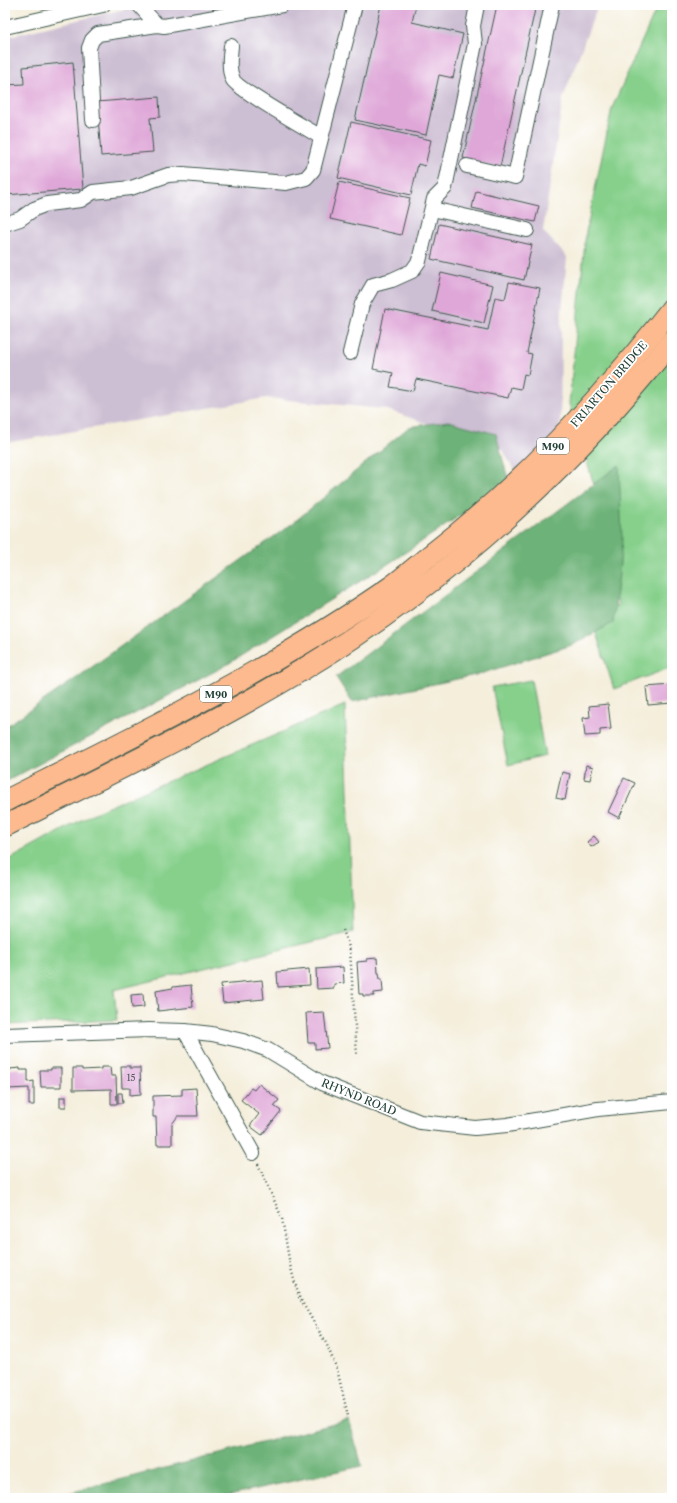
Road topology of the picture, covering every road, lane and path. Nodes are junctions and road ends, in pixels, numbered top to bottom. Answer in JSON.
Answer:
{"nodes":[{"id":1,"x":103,"y":5,"type":"edge"},
{"id":2,"x":139,"y":5,"type":"edge"},
{"id":3,"x":282,"y":5,"type":"edge"},
{"id":4,"x":344,"y":5,"type":"edge"},
{"id":5,"x":355,"y":5,"type":"edge"},
{"id":6,"x":477,"y":5,"type":"edge"},
{"id":7,"x":552,"y":5,"type":"edge"},
{"id":8,"x":351,"y":21,"type":"junction"},
{"id":9,"x":158,"y":25,"type":"junction"},
{"id":10,"x":5,"y":27,"type":"edge"},
{"id":11,"x":231,"y":46,"type":"dead end"},
{"id":12,"x":93,"y":120,"type":"dead end"},
{"id":13,"x":321,"y":137,"type":"junction"},
{"id":14,"x":467,"y":166,"type":"dead end"},
{"id":15,"x":432,"y":209,"type":"junction"},
{"id":16,"x":5,"y":224,"type":"edge"},
{"id":17,"x":527,"y":230,"type":"dead end"},
{"id":18,"x":672,"y":308,"type":"edge"},
{"id":19,"x":672,"y":341,"type":"edge"},
{"id":20,"x":350,"y":353,"type":"dead end"},
{"id":21,"x":5,"y":801,"type":"edge"},
{"id":22,"x":5,"y":826,"type":"edge"},
{"id":23,"x":344,"y":930,"type":"dead end"},
{"id":24,"x":185,"y":1031,"type":"junction"},
{"id":25,"x":5,"y":1035,"type":"edge"},
{"id":26,"x":357,"y":1056,"type":"dead end"},
{"id":27,"x":672,"y":1102,"type":"edge"},
{"id":28,"x":253,"y":1153,"type":"joint"},
{"id":29,"x":348,"y":1416,"type":"dead end"}],
"edges":[{"from":1,"to":10,"type":"street"},
{"from":2,"to":9,"type":"street"},
{"from":3,"to":9,"type":"street"},
{"from":4,"to":8,"type":"street"},
{"from":5,"to":8,"type":"street"},
{"from":6,"to":15,"type":"street"},
{"from":7,"to":14,"type":"street"},
{"from":8,"to":13,"type":"street"},
{"from":9,"to":12,"type":"street"},
{"from":11,"to":13,"type":"street"},
{"from":13,"to":16,"type":"street"},
{"from":15,"to":17,"type":"street"},
{"from":15,"to":20,"type":"street"},
{"from":18,"to":21,"type":"highway","name":"FRIARTON BRIDGE","number":"M90"},
{"from":19,"to":22,"type":"highway","name":"FRIARTON BRIDGE","number":"M90"},
{"from":23,"to":26,"type":"path"},
{"from":24,"to":25,"type":"street","name":"RHYND ROAD"},
{"from":24,"to":27,"type":"street","name":"RHYND ROAD"},
{"from":24,"to":28,"type":"street"},
{"from":28,"to":29,"type":"path"}]}
